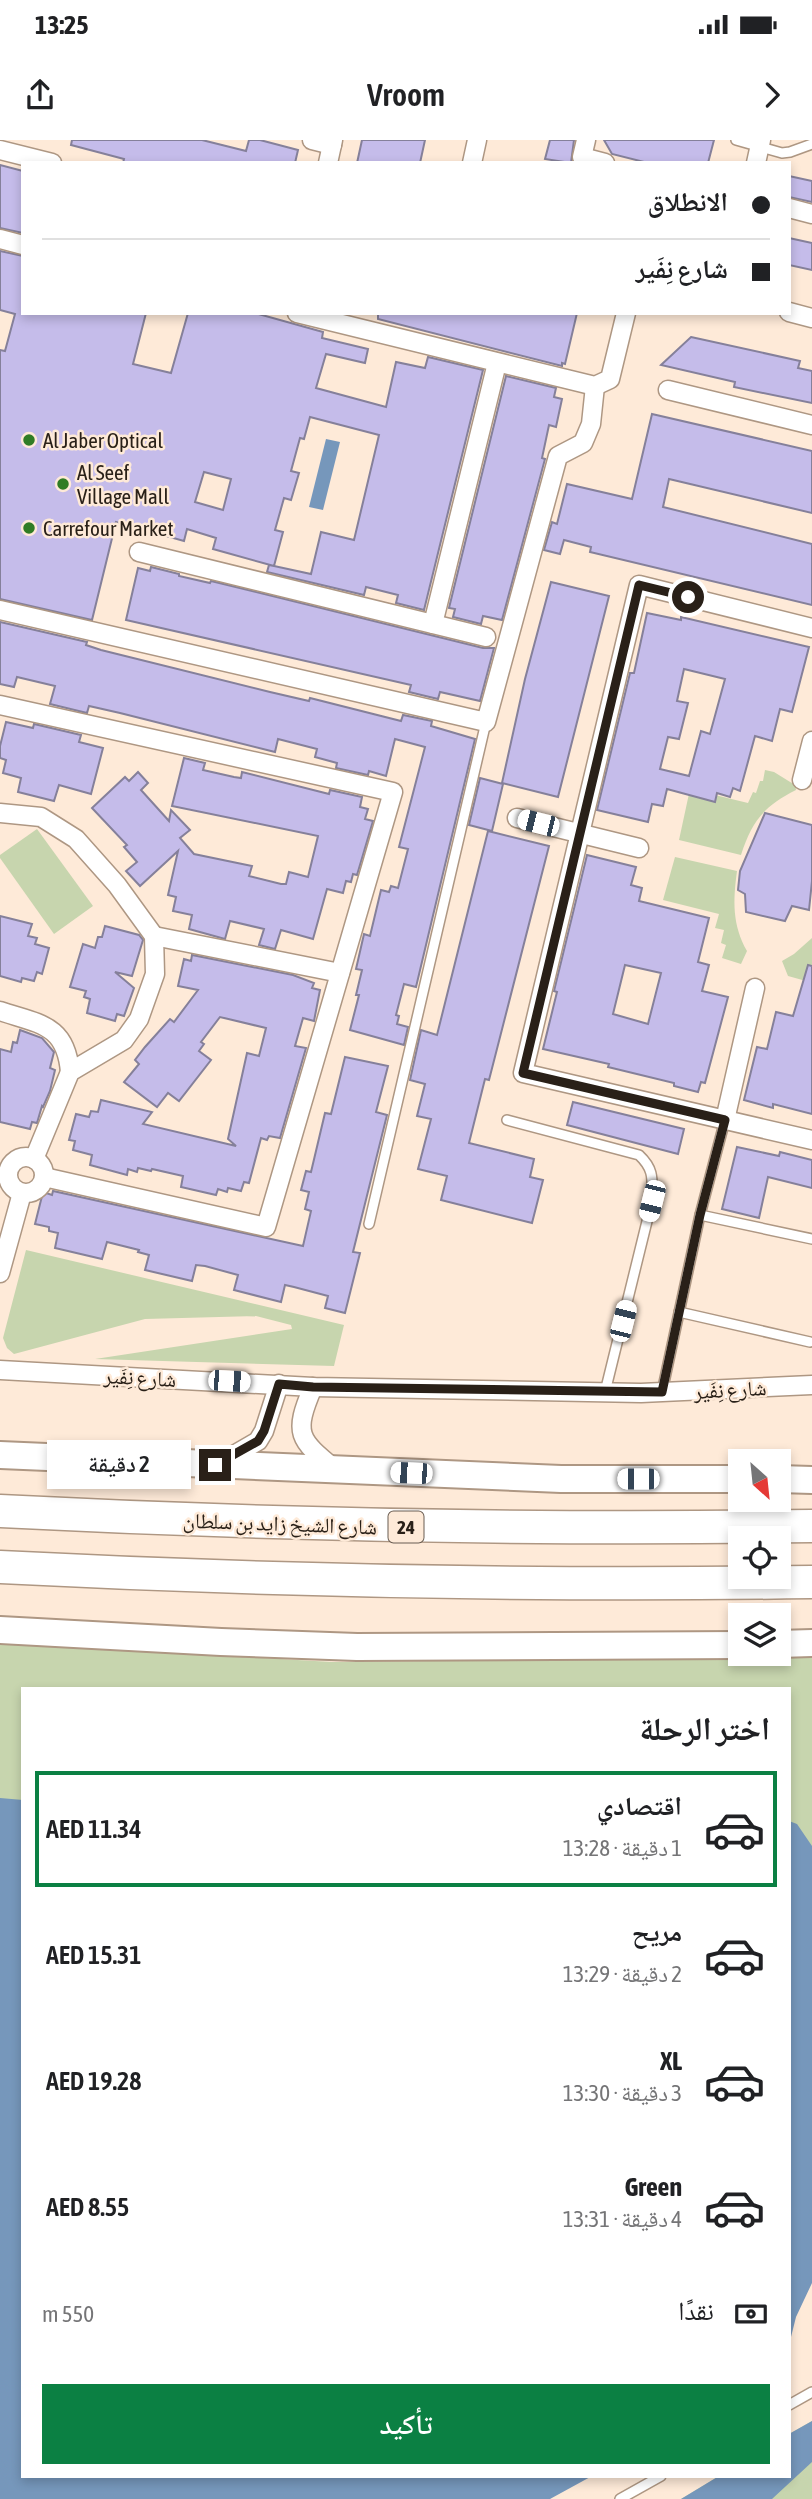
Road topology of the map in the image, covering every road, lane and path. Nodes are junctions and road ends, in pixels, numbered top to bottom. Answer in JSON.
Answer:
{"nodes":[{"id":1,"x":312,"y":140,"type":"edge"},
{"id":2,"x":477,"y":140,"type":"edge"},
{"id":3,"x":586,"y":140,"type":"edge"},
{"id":4,"x":736,"y":140,"type":"edge"},
{"id":5,"x":812,"y":144,"type":"edge"},
{"id":6,"x":331,"y":149,"type":"edge"},
{"id":7,"x":0,"y":150,"type":"edge"},
{"id":8,"x":759,"y":150,"type":"edge"},
{"id":9,"x":44,"y":161,"type":"edge"},
{"id":10,"x":472,"y":161,"type":"edge"},
{"id":11,"x":597,"y":161,"type":"edge"},
{"id":12,"x":791,"y":209,"type":"edge"},
{"id":13,"x":812,"y":214,"type":"edge"},
{"id":14,"x":0,"y":239,"type":"edge"},
{"id":15,"x":21,"y":244,"type":"edge"},
{"id":16,"x":791,"y":313,"type":"edge"},
{"id":17,"x":305,"y":315,"type":"edge"},
{"id":18,"x":626,"y":315,"type":"edge"},
{"id":19,"x":812,"y":318,"type":"edge"},
{"id":20,"x":497,"y":363,"type":"junction"},
{"id":21,"x":595,"y":386,"type":"junction"},
{"id":22,"x":668,"y":390,"type":"dead end"},
{"id":23,"x":812,"y":425,"type":"edge"},
{"id":24,"x":139,"y":552,"type":"dead end"},
{"id":25,"x":0,"y":610,"type":"edge"},
{"id":26,"x":433,"y":624,"type":"junction"},
{"id":27,"x":812,"y":628,"type":"edge"},
{"id":28,"x":486,"y":637,"type":"dead end"},
{"id":29,"x":0,"y":705,"type":"edge"},
{"id":30,"x":486,"y":722,"type":"junction"},
{"id":31,"x":812,"y":741,"type":"edge"},
{"id":32,"x":803,"y":780,"type":"dead end"},
{"id":33,"x":0,"y":813,"type":"edge"},
{"id":34,"x":517,"y":818,"type":"dead end"},
{"id":35,"x":580,"y":834,"type":"junction"},
{"id":36,"x":639,"y":848,"type":"dead end"},
{"id":37,"x":154,"y":936,"type":"junction"},
{"id":38,"x":340,"y":973,"type":"junction"},
{"id":39,"x":755,"y":988,"type":"dead end"},
{"id":40,"x":0,"y":1011,"type":"edge"},
{"id":41,"x":70,"y":1072,"type":"junction"},
{"id":42,"x":507,"y":1120,"type":"dead end"},
{"id":43,"x":725,"y":1120,"type":"junction"},
{"id":44,"x":812,"y":1140,"type":"edge"},
{"id":45,"x":34,"y":1159,"type":"junction"},
{"id":46,"x":4,"y":1171,"type":"edge"},
{"id":47,"x":44,"y":1177,"type":"junction"},
{"id":48,"x":22,"y":1192,"type":"junction"},
{"id":49,"x":700,"y":1215,"type":"junction"},
{"id":50,"x":369,"y":1224,"type":"dead end"},
{"id":51,"x":812,"y":1239,"type":"edge"},
{"id":52,"x":0,"y":1273,"type":"edge"},
{"id":53,"x":679,"y":1312,"type":"junction"},
{"id":54,"x":810,"y":1342,"type":"edge"},
{"id":55,"x":0,"y":1370,"type":"edge"},
{"id":56,"x":279,"y":1384,"type":"junction"},
{"id":57,"x":812,"y":1385,"type":"edge"},
{"id":58,"x":313,"y":1387,"type":"junction"},
{"id":59,"x":605,"y":1392,"type":"junction"},
{"id":60,"x":662,"y":1392,"type":"junction"},
{"id":61,"x":0,"y":1455,"type":"edge"},
{"id":62,"x":215,"y":1465,"type":"junction"},
{"id":63,"x":336,"y":1470,"type":"junction"},
{"id":64,"x":728,"y":1479,"type":"edge"},
{"id":65,"x":791,"y":1479,"type":"edge"},
{"id":66,"x":812,"y":1479,"type":"edge"},
{"id":67,"x":0,"y":1511,"type":"edge"},
{"id":68,"x":812,"y":1526,"type":"edge"},
{"id":69,"x":0,"y":1567,"type":"edge"},
{"id":70,"x":812,"y":1582,"type":"edge"},
{"id":71,"x":0,"y":1630,"type":"edge"},
{"id":72,"x":812,"y":1643,"type":"edge"},
{"id":73,"x":791,"y":1644,"type":"edge"},
{"id":74,"x":728,"y":1645,"type":"edge"},
{"id":75,"x":812,"y":2392,"type":"edge"},
{"id":76,"x":791,"y":2403,"type":"edge"},
{"id":77,"x":657,"y":2478,"type":"edge"},
{"id":78,"x":620,"y":2499,"type":"edge"}],
"edges":[{"from":1,"to":6,"type":"street"},
{"from":2,"to":10,"type":"street"},
{"from":3,"to":11,"type":"street"},
{"from":4,"to":8,"type":"lane"},
{"from":5,"to":8,"type":"lane"},
{"from":7,"to":9,"type":"street"},
{"from":12,"to":13,"type":"street"},
{"from":14,"to":15,"type":"street"},
{"from":16,"to":19,"type":"street"},
{"from":17,"to":20,"type":"street"},
{"from":18,"to":21,"type":"street"},
{"from":20,"to":21,"type":"street"},
{"from":20,"to":26,"type":"street"},
{"from":21,"to":30,"type":"street"},
{"from":22,"to":23,"type":"street"},
{"from":24,"to":26,"type":"street"},
{"from":25,"to":30,"type":"street"},
{"from":26,"to":28,"type":"street"},
{"from":27,"to":35,"type":"street"},
{"from":29,"to":38,"type":"street"},
{"from":30,"to":50,"type":"lane"},
{"from":31,"to":32,"type":"street"},
{"from":33,"to":37,"type":"street"},
{"from":34,"to":35,"type":"street"},
{"from":35,"to":36,"type":"street"},
{"from":35,"to":43,"type":"street"},
{"from":37,"to":38,"type":"street"},
{"from":37,"to":41,"type":"street"},
{"from":38,"to":47,"type":"street"},
{"from":39,"to":43,"type":"street"},
{"from":40,"to":41,"type":"street"},
{"from":41,"to":45,"type":"street"},
{"from":42,"to":59,"type":"lane"},
{"from":43,"to":44,"type":"street"},
{"from":43,"to":49,"type":"lane"},
{"from":45,"to":46,"type":"street"},
{"from":45,"to":47,"type":"street"},
{"from":46,"to":48,"type":"street"},
{"from":47,"to":48,"type":"street"},
{"from":48,"to":52,"type":"street"},
{"from":49,"to":51,"type":"lane"},
{"from":49,"to":53,"type":"lane"},
{"from":53,"to":54,"type":"lane"},
{"from":53,"to":60,"type":"lane"},
{"from":55,"to":56,"type":"street","name":"شارع نِفَير"},
{"from":56,"to":58,"type":"street","name":"شارع نِفَير"},
{"from":56,"to":62,"type":"street"},
{"from":57,"to":60,"type":"street","name":"شارع نِفَير"},
{"from":58,"to":59,"type":"street","name":"شارع نِفَير"},
{"from":58,"to":63,"type":"street"},
{"from":59,"to":60,"type":"street","name":"شارع نِفَير"},
{"from":61,"to":62,"type":"main road"},
{"from":62,"to":63,"type":"main road"},
{"from":63,"to":64,"type":"main road"},
{"from":65,"to":66,"type":"main road"},
{"from":67,"to":68,"type":"highway","name":"شارع الشيخ زايد بن سلطان","number":"24"},
{"from":69,"to":70,"type":"highway"},
{"from":71,"to":74,"type":"main road"},
{"from":72,"to":73,"type":"main road"},
{"from":75,"to":76,"type":"lane"},
{"from":77,"to":78,"type":"lane"}]}
